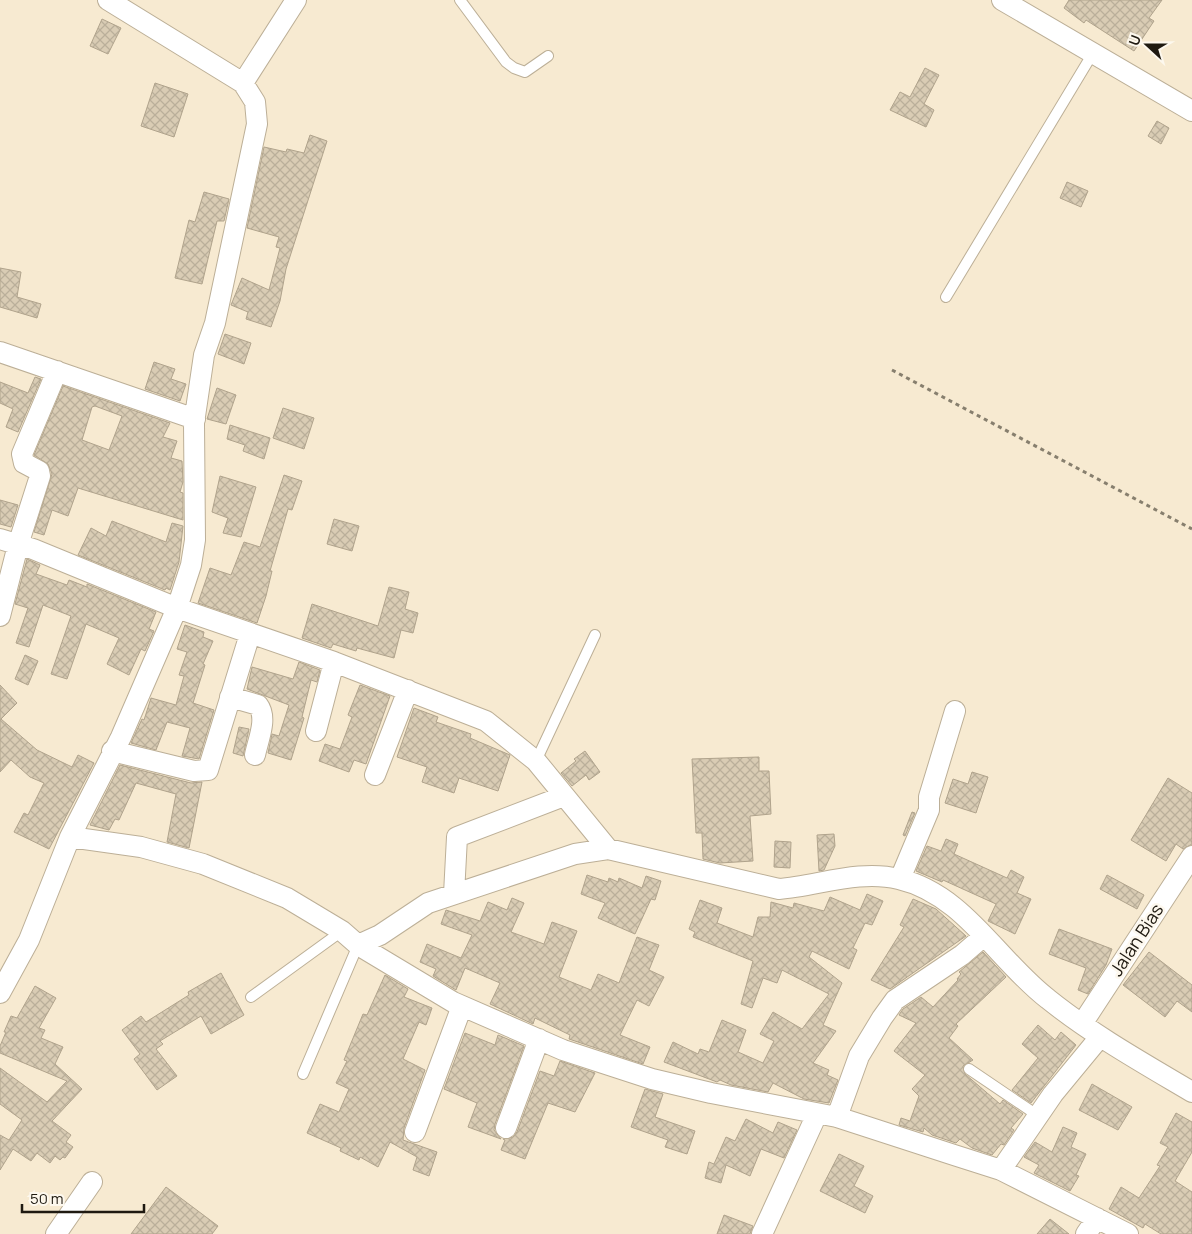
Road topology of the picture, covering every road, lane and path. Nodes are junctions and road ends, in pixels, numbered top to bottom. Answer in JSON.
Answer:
{"nodes":[{"id":1,"x":108,"y":0,"type":"edge"},
{"id":2,"x":296,"y":0,"type":"edge"},
{"id":3,"x":460,"y":0,"type":"edge"},
{"id":4,"x":1002,"y":0,"type":"edge"},
{"id":5,"x":138,"y":8,"type":"edge"},
{"id":6,"x":1093,"y":53,"type":"junction"},
{"id":7,"x":548,"y":56,"type":"dead end"},
{"id":8,"x":243,"y":83,"type":"junction"},
{"id":9,"x":1192,"y":111,"type":"edge"},
{"id":10,"x":946,"y":298,"type":"dead end"},
{"id":11,"x":0,"y":352,"type":"edge"},
{"id":12,"x":892,"y":370,"type":"dead end"},
{"id":13,"x":56,"y":371,"type":"junction"},
{"id":14,"x":195,"y":419,"type":"junction"},
{"id":15,"x":1192,"y":529,"type":"edge"},
{"id":16,"x":9,"y":542,"type":"edge"},
{"id":17,"x":177,"y":608,"type":"junction"},
{"id":18,"x":0,"y":616,"type":"edge"},
{"id":19,"x":250,"y":634,"type":"junction"},
{"id":20,"x":595,"y":635,"type":"dead end"},
{"id":21,"x":334,"y":662,"type":"junction"},
{"id":22,"x":408,"y":690,"type":"junction"},
{"id":23,"x":230,"y":697,"type":"junction"},
{"id":24,"x":955,"y":711,"type":"dead end"},
{"id":25,"x":316,"y":731,"type":"dead end"},
{"id":26,"x":112,"y":751,"type":"junction"},
{"id":27,"x":256,"y":755,"type":"dead end"},
{"id":28,"x":536,"y":761,"type":"junction"},
{"id":29,"x":374,"y":775,"type":"dead end"},
{"id":30,"x":564,"y":796,"type":"junction"},
{"id":31,"x":70,"y":837,"type":"junction"},
{"id":32,"x":608,"y":850,"type":"junction"},
{"id":33,"x":1192,"y":856,"type":"edge"},
{"id":34,"x":900,"y":879,"type":"junction"},
{"id":35,"x":454,"y":894,"type":"junction"},
{"id":36,"x":342,"y":931,"type":"junction"},
{"id":37,"x":984,"y":936,"type":"junction"},
{"id":38,"x":358,"y":945,"type":"junction"},
{"id":39,"x":0,"y":993,"type":"edge"},
{"id":40,"x":252,"y":997,"type":"dead end"},
{"id":41,"x":462,"y":1006,"type":"junction"},
{"id":42,"x":1082,"y":1024,"type":"junction"},
{"id":43,"x":1100,"y":1037,"type":"junction"},
{"id":44,"x":539,"y":1040,"type":"junction"},
{"id":45,"x":969,"y":1069,"type":"dead end"},
{"id":46,"x":303,"y":1074,"type":"dead end"},
{"id":47,"x":1192,"y":1092,"type":"edge"},
{"id":48,"x":817,"y":1114,"type":"junction"},
{"id":49,"x":1037,"y":1115,"type":"junction"},
{"id":50,"x":838,"y":1117,"type":"junction"},
{"id":51,"x":506,"y":1128,"type":"dead end"},
{"id":52,"x":415,"y":1132,"type":"dead end"},
{"id":53,"x":1001,"y":1170,"type":"junction"},
{"id":54,"x":92,"y":1182,"type":"dead end"},
{"id":55,"x":1098,"y":1218,"type":"junction"},
{"id":56,"x":56,"y":1234,"type":"edge"},
{"id":57,"x":762,"y":1234,"type":"edge"},
{"id":58,"x":1086,"y":1234,"type":"edge"},
{"id":59,"x":1128,"y":1234,"type":"edge"}],
"edges":[{"from":1,"to":5,"type":"street"},
{"from":2,"to":8,"type":"street"},
{"from":3,"to":7,"type":"lane"},
{"from":4,"to":6,"type":"street"},
{"from":5,"to":8,"type":"street"},
{"from":6,"to":9,"type":"street"},
{"from":6,"to":10,"type":"lane"},
{"from":8,"to":14,"type":"street"},
{"from":11,"to":13,"type":"street"},
{"from":12,"to":15,"type":"path"},
{"from":13,"to":14,"type":"street"},
{"from":13,"to":16,"type":"street"},
{"from":14,"to":17,"type":"street"},
{"from":16,"to":17,"type":"street"},
{"from":16,"to":18,"type":"street"},
{"from":17,"to":19,"type":"street"},
{"from":17,"to":26,"type":"street"},
{"from":19,"to":21,"type":"street"},
{"from":19,"to":23,"type":"street"},
{"from":20,"to":28,"type":"lane"},
{"from":21,"to":22,"type":"street"},
{"from":21,"to":25,"type":"street"},
{"from":22,"to":28,"type":"street"},
{"from":22,"to":29,"type":"street"},
{"from":23,"to":26,"type":"street"},
{"from":23,"to":27,"type":"street"},
{"from":24,"to":34,"type":"street"},
{"from":26,"to":31,"type":"street"},
{"from":28,"to":30,"type":"street"},
{"from":30,"to":32,"type":"street"},
{"from":30,"to":35,"type":"street"},
{"from":31,"to":36,"type":"street"},
{"from":31,"to":39,"type":"street"},
{"from":32,"to":34,"type":"street"},
{"from":32,"to":35,"type":"street"},
{"from":33,"to":42,"type":"street","name":"Jalan Bias"},
{"from":34,"to":37,"type":"street"},
{"from":35,"to":38,"type":"street"},
{"from":36,"to":38,"type":"street"},
{"from":36,"to":40,"type":"lane"},
{"from":37,"to":42,"type":"street"},
{"from":37,"to":50,"type":"street"},
{"from":38,"to":41,"type":"street"},
{"from":38,"to":46,"type":"lane"},
{"from":41,"to":44,"type":"street"},
{"from":41,"to":52,"type":"street"},
{"from":42,"to":43,"type":"street"},
{"from":43,"to":47,"type":"street"},
{"from":43,"to":49,"type":"street"},
{"from":44,"to":48,"type":"street"},
{"from":44,"to":51,"type":"street"},
{"from":45,"to":49,"type":"lane"},
{"from":48,"to":50,"type":"street"},
{"from":48,"to":57,"type":"street"},
{"from":49,"to":53,"type":"street"},
{"from":50,"to":53,"type":"street"},
{"from":53,"to":55,"type":"street"},
{"from":54,"to":56,"type":"street"},
{"from":55,"to":58,"type":"street"},
{"from":55,"to":59,"type":"street"}]}
